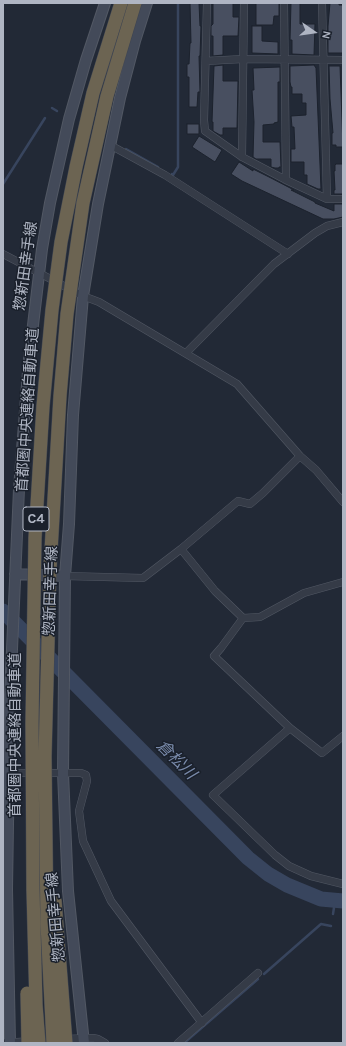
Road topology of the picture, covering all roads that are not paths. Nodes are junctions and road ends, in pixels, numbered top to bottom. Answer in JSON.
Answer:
{"nodes":[{"id":1,"x":105,"y":3,"type":"edge"},
{"id":2,"x":121,"y":3,"type":"edge"},
{"id":3,"x":136,"y":3,"type":"edge"},
{"id":4,"x":147,"y":3,"type":"edge"},
{"id":5,"x":207,"y":3,"type":"edge"},
{"id":6,"x":244,"y":3,"type":"edge"},
{"id":7,"x":284,"y":3,"type":"edge"},
{"id":8,"x":322,"y":3,"type":"edge"},
{"id":9,"x":243,"y":59,"type":"junction"},
{"id":10,"x":284,"y":60,"type":"junction"},
{"id":11,"x":324,"y":60,"type":"junction"},
{"id":12,"x":343,"y":60,"type":"edge"},
{"id":13,"x":206,"y":61,"type":"junction"},
{"id":14,"x":110,"y":145,"type":"junction"},
{"id":15,"x":242,"y":157,"type":"junction"},
{"id":16,"x":286,"y":180,"type":"junction"},
{"id":17,"x":327,"y":199,"type":"junction"},
{"id":18,"x":343,"y":199,"type":"edge"},
{"id":19,"x":343,"y":222,"type":"edge"},
{"id":20,"x":3,"y":254,"type":"edge"},
{"id":21,"x":288,"y":254,"type":"junction"},
{"id":22,"x":39,"y":273,"type":"junction"},
{"id":23,"x":83,"y":296,"type":"junction"},
{"id":24,"x":186,"y":353,"type":"junction"},
{"id":25,"x":300,"y":456,"type":"junction"},
{"id":26,"x":343,"y":502,"type":"edge"},
{"id":27,"x":181,"y":549,"type":"junction"},
{"id":28,"x":15,"y":574,"type":"junction"},
{"id":29,"x":65,"y":576,"type":"junction"},
{"id":30,"x":343,"y":582,"type":"edge"},
{"id":31,"x":242,"y":618,"type":"junction"},
{"id":32,"x":10,"y":695,"type":"junction"},
{"id":33,"x":3,"y":707,"type":"edge"},
{"id":34,"x":290,"y":728,"type":"junction"},
{"id":35,"x":343,"y":736,"type":"edge"},
{"id":36,"x":6,"y":772,"type":"edge"},
{"id":37,"x":63,"y":773,"type":"junction"},
{"id":38,"x":32,"y":814,"type":"junction"},
{"id":39,"x":46,"y":831,"type":"junction"},
{"id":40,"x":343,"y":884,"type":"edge"},
{"id":41,"x":258,"y":974,"type":"dead end"},
{"id":42,"x":202,"y":1023,"type":"junction"},
{"id":43,"x":84,"y":1040,"type":"edge"},
{"id":44,"x":8,"y":1043,"type":"edge"},
{"id":45,"x":28,"y":1043,"type":"edge"},
{"id":46,"x":39,"y":1043,"type":"edge"},
{"id":47,"x":53,"y":1043,"type":"edge"},
{"id":48,"x":66,"y":1043,"type":"edge"},
{"id":49,"x":105,"y":1043,"type":"edge"},
{"id":50,"x":178,"y":1043,"type":"edge"}],
"edges":[{"from":1,"to":22,"type":"main road","name":"惣新田幸手線"},
{"from":2,"to":38,"type":"highway","name":"首都圏中央連絡自動車道","number":"C4","bridge":true},
{"from":3,"to":39,"type":"highway","name":"首都圏中央連絡自動車道","number":"C4","bridge":true},
{"from":4,"to":14,"type":"main road","name":"惣新田幸手線"},
{"from":5,"to":13,"type":"street"},
{"from":6,"to":9,"type":"street"},
{"from":7,"to":10,"type":"street"},
{"from":8,"to":11,"type":"street"},
{"from":9,"to":10,"type":"street"},
{"from":9,"to":13,"type":"street"},
{"from":9,"to":15,"type":"street"},
{"from":10,"to":11,"type":"street"},
{"from":10,"to":16,"type":"street"},
{"from":11,"to":12,"type":"street"},
{"from":11,"to":17,"type":"street"},
{"from":13,"to":15,"type":"street"},
{"from":14,"to":21,"type":"street"},
{"from":14,"to":23,"type":"main road","name":"惣新田幸手線"},
{"from":15,"to":16,"type":"street"},
{"from":16,"to":17,"type":"street"},
{"from":17,"to":18,"type":"street"},
{"from":19,"to":21,"type":"street"},
{"from":20,"to":22,"type":"street"},
{"from":21,"to":24,"type":"street"},
{"from":22,"to":23,"type":"street"},
{"from":22,"to":28,"type":"main road","name":"惣新田幸手線"},
{"from":23,"to":24,"type":"street"},
{"from":23,"to":29,"type":"main road","name":"惣新田幸手線"},
{"from":24,"to":25,"type":"street"},
{"from":25,"to":26,"type":"street"},
{"from":25,"to":27,"type":"street"},
{"from":27,"to":29,"type":"street"},
{"from":27,"to":31,"type":"street"},
{"from":28,"to":29,"type":"main road"},
{"from":28,"to":32,"type":"main road","name":"惣新田幸手線"},
{"from":29,"to":37,"type":"main road","name":"惣新田幸手線"},
{"from":30,"to":31,"type":"street"},
{"from":31,"to":34,"type":"street"},
{"from":32,"to":33,"type":"main road"},
{"from":32,"to":36,"type":"main road","name":"惣新田幸手線"},
{"from":34,"to":35,"type":"street"},
{"from":34,"to":40,"type":"street"},
{"from":36,"to":37,"type":"street"},
{"from":36,"to":44,"type":"main road","name":"惣新田幸手線"},
{"from":37,"to":42,"type":"street"},
{"from":37,"to":43,"type":"main road","name":"惣新田幸手線"},
{"from":38,"to":45,"type":"highway","bridge":true},
{"from":38,"to":46,"type":"highway","name":"首都圏中央連絡自動車道","number":"C4","bridge":true},
{"from":39,"to":47,"type":"highway","name":"首都圏中央連絡自動車道","number":"C4","bridge":true},
{"from":39,"to":48,"type":"highway","bridge":true},
{"from":41,"to":42,"type":"street"},
{"from":42,"to":50,"type":"street"},
{"from":43,"to":44,"type":"street"},
{"from":43,"to":49,"type":"street"}]}
